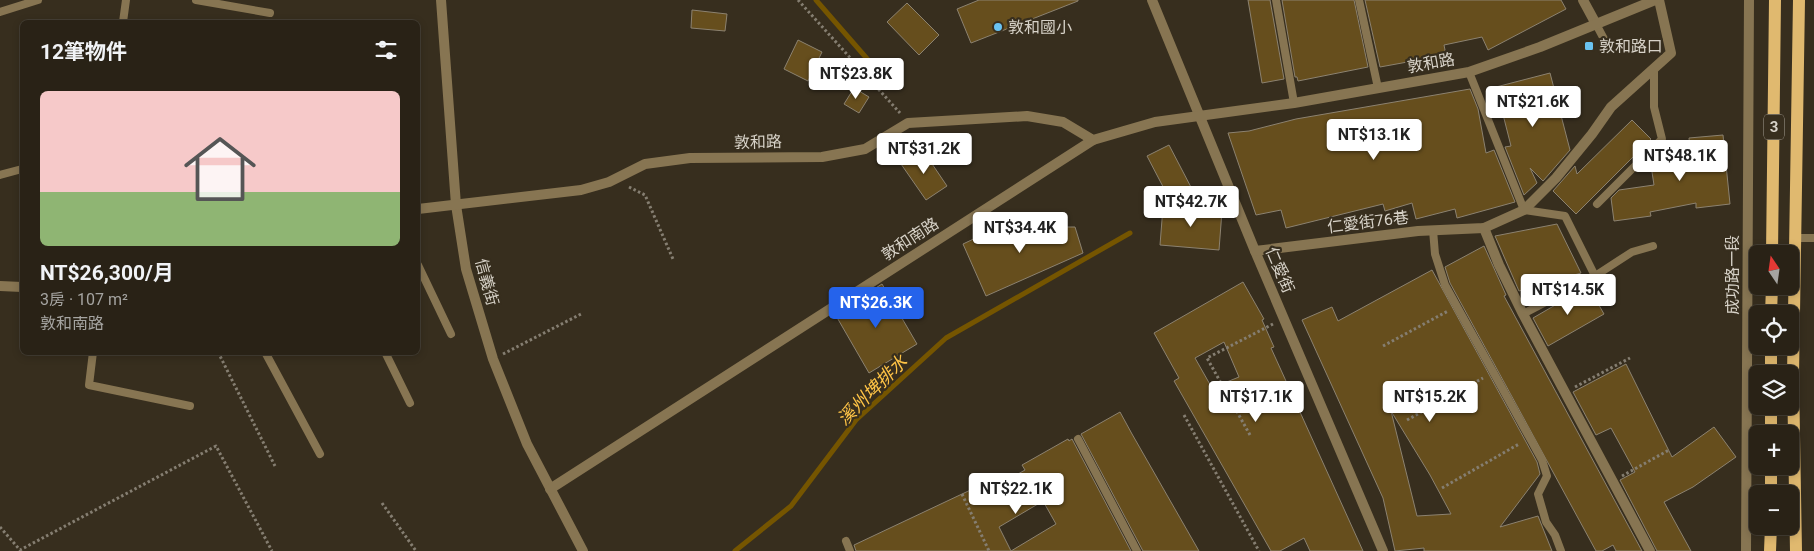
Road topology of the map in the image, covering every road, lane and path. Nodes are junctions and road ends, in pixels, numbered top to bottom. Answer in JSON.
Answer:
{"nodes":[{"id":1,"x":38,"y":0,"type":"edge"},
{"id":2,"x":126,"y":0,"type":"edge"},
{"id":3,"x":196,"y":0,"type":"edge"},
{"id":4,"x":441,"y":0,"type":"edge"},
{"id":5,"x":798,"y":0,"type":"edge"},
{"id":6,"x":1152,"y":0,"type":"edge"},
{"id":7,"x":1276,"y":0,"type":"edge"},
{"id":8,"x":1359,"y":0,"type":"edge"},
{"id":9,"x":1583,"y":0,"type":"edge"},
{"id":10,"x":1657,"y":0,"type":"edge"},
{"id":11,"x":1749,"y":0,"type":"edge"},
{"id":12,"x":1775,"y":0,"type":"edge"},
{"id":13,"x":1799,"y":0,"type":"edge"},
{"id":14,"x":0,"y":12,"type":"edge"},
{"id":15,"x":270,"y":13,"type":"dead end"},
{"id":16,"x":122,"y":20,"type":"edge"},
{"id":17,"x":1596,"y":24,"type":"junction"},
{"id":18,"x":1604,"y":39,"type":"dead end"},
{"id":19,"x":1654,"y":68,"type":"junction"},
{"id":20,"x":1469,"y":72,"type":"junction"},
{"id":21,"x":1378,"y":88,"type":"junction"},
{"id":22,"x":1294,"y":103,"type":"junction"},
{"id":23,"x":1201,"y":115,"type":"junction"},
{"id":24,"x":908,"y":123,"type":"junction"},
{"id":25,"x":1092,"y":140,"type":"junction"},
{"id":26,"x":20,"y":170,"type":"edge"},
{"id":27,"x":0,"y":175,"type":"edge"},
{"id":28,"x":609,"y":182,"type":"junction"},
{"id":29,"x":1597,"y":204,"type":"dead end"},
{"id":30,"x":456,"y":205,"type":"junction"},
{"id":31,"x":420,"y":209,"type":"edge"},
{"id":32,"x":1524,"y":210,"type":"junction"},
{"id":33,"x":1484,"y":228,"type":"junction"},
{"id":34,"x":1432,"y":230,"type":"junction"},
{"id":35,"x":1796,"y":238,"type":"junction"},
{"id":36,"x":1814,"y":238,"type":"edge"},
{"id":37,"x":1772,"y":245,"type":"edge"},
{"id":38,"x":1653,"y":246,"type":"dead end"},
{"id":39,"x":1255,"y":251,"type":"junction"},
{"id":40,"x":673,"y":259,"type":"dead end"},
{"id":41,"x":420,"y":269,"type":"edge"},
{"id":42,"x":1595,"y":276,"type":"junction"},
{"id":43,"x":0,"y":286,"type":"edge"},
{"id":44,"x":20,"y":286,"type":"edge"},
{"id":45,"x":1455,"y":307,"type":"junction"},
{"id":46,"x":583,"y":313,"type":"dead end"},
{"id":47,"x":1523,"y":314,"type":"junction"},
{"id":48,"x":1284,"y":319,"type":"junction"},
{"id":49,"x":451,"y":334,"type":"dead end"},
{"id":50,"x":1383,"y":346,"type":"dead end"},
{"id":51,"x":93,"y":355,"type":"edge"},
{"id":52,"x":220,"y":355,"type":"edge"},
{"id":53,"x":267,"y":355,"type":"edge"},
{"id":54,"x":387,"y":355,"type":"edge"},
{"id":55,"x":1630,"y":358,"type":"dead end"},
{"id":56,"x":493,"y":359,"type":"junction"},
{"id":57,"x":1492,"y":373,"type":"junction"},
{"id":58,"x":1566,"y":392,"type":"junction"},
{"id":59,"x":410,"y":402,"type":"dead end"},
{"id":60,"x":190,"y":406,"type":"dead end"},
{"id":61,"x":1184,"y":415,"type":"dead end"},
{"id":62,"x":1407,"y":420,"type":"dead end"},
{"id":63,"x":1250,"y":435,"type":"dead end"},
{"id":64,"x":1529,"y":438,"type":"junction"},
{"id":65,"x":1078,"y":439,"type":"dead end"},
{"id":66,"x":1669,"y":450,"type":"dead end"},
{"id":67,"x":320,"y":454,"type":"dead end"},
{"id":68,"x":275,"y":466,"type":"dead end"},
{"id":69,"x":1613,"y":481,"type":"junction"},
{"id":70,"x":1442,"y":488,"type":"dead end"},
{"id":71,"x":550,"y":489,"type":"junction"},
{"id":72,"x":962,"y":494,"type":"dead end"},
{"id":73,"x":382,"y":503,"type":"dead end"},
{"id":74,"x":0,"y":527,"type":"edge"},
{"id":75,"x":1770,"y":535,"type":"edge"},
{"id":76,"x":846,"y":541,"type":"dead end"},
{"id":77,"x":272,"y":551,"type":"edge"},
{"id":78,"x":416,"y":551,"type":"edge"},
{"id":79,"x":583,"y":551,"type":"edge"},
{"id":80,"x":850,"y":551,"type":"edge"},
{"id":81,"x":989,"y":551,"type":"edge"},
{"id":82,"x":1137,"y":551,"type":"edge"},
{"id":83,"x":1259,"y":551,"type":"edge"},
{"id":84,"x":1383,"y":551,"type":"edge"},
{"id":85,"x":1561,"y":551,"type":"edge"},
{"id":86,"x":1650,"y":551,"type":"edge"},
{"id":87,"x":1746,"y":551,"type":"edge"},
{"id":88,"x":1770,"y":551,"type":"edge"},
{"id":89,"x":1796,"y":551,"type":"edge"}],
"edges":[{"from":1,"to":14,"type":"lane"},
{"from":2,"to":16,"type":"lane"},
{"from":3,"to":15,"type":"lane"},
{"from":4,"to":30,"type":"street","name":"信義街"},
{"from":5,"to":24,"type":"path"},
{"from":6,"to":23,"type":"street","name":"仁愛街"},
{"from":7,"to":22,"type":"lane"},
{"from":8,"to":21,"type":"lane"},
{"from":9,"to":17,"type":"street"},
{"from":10,"to":17,"type":"street","name":"敦和路"},
{"from":10,"to":19,"type":"street"},
{"from":11,"to":87,"type":"street","name":"成功路一段"},
{"from":12,"to":37,"type":"main road","number":"3"},
{"from":13,"to":35,"type":"main road","number":"3"},
{"from":17,"to":18,"type":"lane"},
{"from":17,"to":20,"type":"street","name":"敦和路"},
{"from":19,"to":29,"type":"lane"},
{"from":19,"to":32,"type":"street"},
{"from":20,"to":21,"type":"street","name":"敦和路"},
{"from":20,"to":32,"type":"lane"},
{"from":21,"to":22,"type":"street","name":"敦和路"},
{"from":22,"to":23,"type":"street","name":"敦和路"},
{"from":23,"to":25,"type":"street","name":"敦和南路"},
{"from":23,"to":39,"type":"street","name":"仁愛街"},
{"from":24,"to":25,"type":"street","name":"敦和路"},
{"from":24,"to":28,"type":"street","name":"敦和路"},
{"from":25,"to":71,"type":"street","name":"敦和南路"},
{"from":26,"to":27,"type":"lane"},
{"from":28,"to":30,"type":"street","name":"敦和路"},
{"from":28,"to":40,"type":"path"},
{"from":30,"to":31,"type":"street","name":"敦和路"},
{"from":30,"to":56,"type":"street","name":"信義街"},
{"from":32,"to":33,"type":"street"},
{"from":32,"to":42,"type":"lane"},
{"from":33,"to":34,"type":"street","name":"仁愛街76巷"},
{"from":33,"to":47,"type":"street"},
{"from":34,"to":39,"type":"street","name":"仁愛街76巷"},
{"from":34,"to":45,"type":"lane"},
{"from":35,"to":36,"type":"lane"},
{"from":35,"to":89,"type":"main road","number":"3"},
{"from":38,"to":42,"type":"lane"},
{"from":39,"to":48,"type":"street","name":"仁愛街"},
{"from":41,"to":49,"type":"lane"},
{"from":42,"to":47,"type":"lane"},
{"from":43,"to":44,"type":"street"},
{"from":45,"to":50,"type":"path"},
{"from":45,"to":57,"type":"lane"},
{"from":46,"to":56,"type":"path"},
{"from":47,"to":58,"type":"street"},
{"from":48,"to":63,"type":"path"},
{"from":48,"to":84,"type":"street","name":"仁愛街"},
{"from":51,"to":60,"type":"lane"},
{"from":52,"to":68,"type":"path"},
{"from":53,"to":67,"type":"lane"},
{"from":54,"to":59,"type":"lane"},
{"from":55,"to":58,"type":"path"},
{"from":56,"to":71,"type":"street","name":"信義街"},
{"from":57,"to":62,"type":"path"},
{"from":57,"to":64,"type":"lane"},
{"from":58,"to":69,"type":"street"},
{"from":61,"to":83,"type":"path"},
{"from":64,"to":70,"type":"path"},
{"from":64,"to":85,"type":"lane"},
{"from":65,"to":82,"type":"lane"},
{"from":66,"to":69,"type":"path"},
{"from":69,"to":86,"type":"street"},
{"from":71,"to":79,"type":"street","name":"信義街"},
{"from":72,"to":81,"type":"path"},
{"from":73,"to":78,"type":"path"},
{"from":74,"to":77,"type":"path"},
{"from":75,"to":88,"type":"main road"},
{"from":76,"to":80,"type":"lane"}]}
